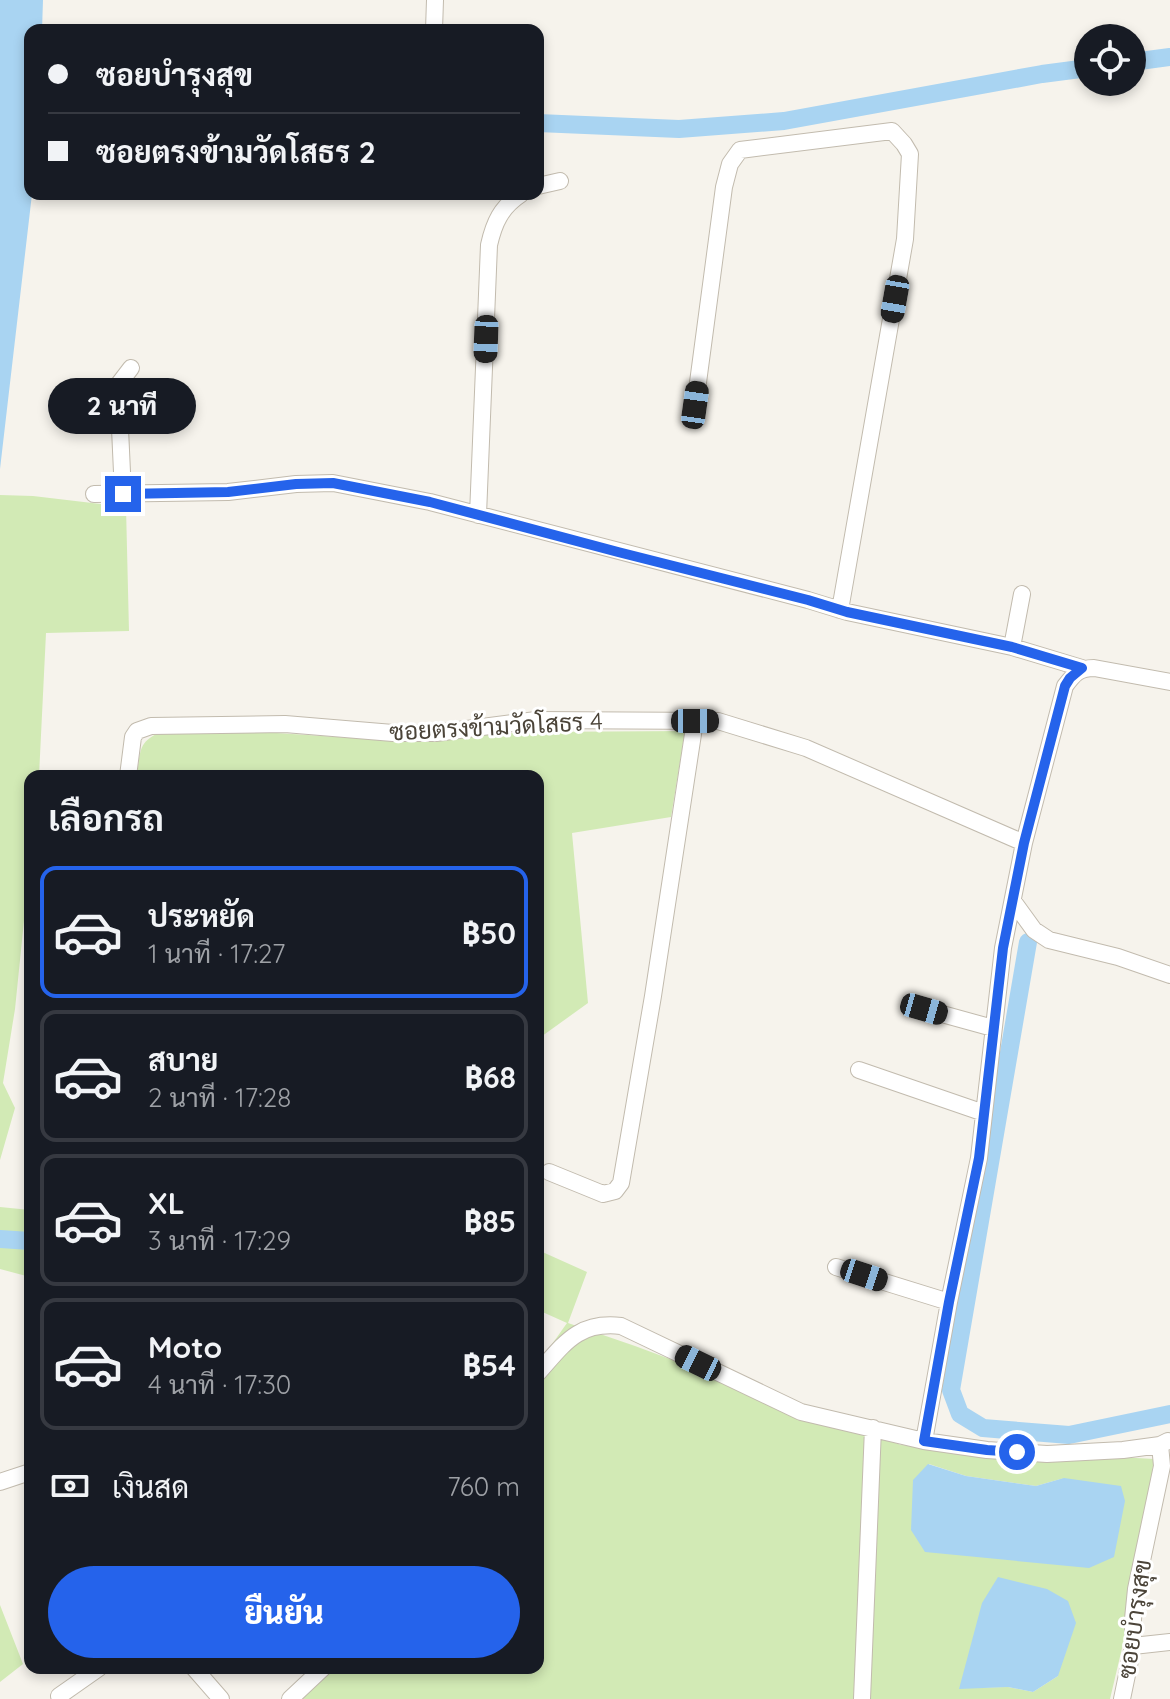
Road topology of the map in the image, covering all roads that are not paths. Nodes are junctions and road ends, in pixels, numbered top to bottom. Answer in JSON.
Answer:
{"nodes":[{"id":1,"x":435,"y":0,"type":"edge"},
{"id":2,"x":434,"y":24,"type":"edge"},
{"id":3,"x":560,"y":181,"type":"dead end"},
{"id":4,"x":544,"y":185,"type":"edge"},
{"id":5,"x":512,"y":200,"type":"edge"},
{"id":6,"x":131,"y":368,"type":"dead end"},
{"id":7,"x":695,"y":405,"type":"dead end"},
{"id":8,"x":94,"y":494,"type":"dead end"},
{"id":9,"x":123,"y":494,"type":"junction"},
{"id":10,"x":478,"y":515,"type":"junction"},
{"id":11,"x":1022,"y":594,"type":"dead end"},
{"id":12,"x":840,"y":610,"type":"junction"},
{"id":13,"x":1012,"y":647,"type":"junction"},
{"id":14,"x":1082,"y":668,"type":"junction"},
{"id":15,"x":1170,"y":682,"type":"edge"},
{"id":16,"x":695,"y":721,"type":"junction"},
{"id":17,"x":129,"y":770,"type":"edge"},
{"id":18,"x":1024,"y":843,"type":"junction"},
{"id":19,"x":1013,"y":901,"type":"junction"},
{"id":20,"x":1170,"y":975,"type":"edge"},
{"id":21,"x":924,"y":1009,"type":"dead end"},
{"id":22,"x":993,"y":1028,"type":"junction"},
{"id":23,"x":859,"y":1070,"type":"dead end"},
{"id":24,"x":984,"y":1113,"type":"junction"},
{"id":25,"x":549,"y":1172,"type":"dead end"},
{"id":26,"x":836,"y":1267,"type":"dead end"},
{"id":27,"x":949,"y":1302,"type":"junction"},
{"id":28,"x":544,"y":1366,"type":"edge"},
{"id":29,"x":873,"y":1428,"type":"junction"},
{"id":30,"x":924,"y":1441,"type":"junction"},
{"id":31,"x":1165,"y":1443,"type":"edge"},
{"id":32,"x":24,"y":1474,"type":"edge"},
{"id":33,"x":0,"y":1482,"type":"edge"},
{"id":34,"x":1170,"y":1642,"type":"edge"},
{"id":35,"x":1133,"y":1646,"type":"junction"},
{"id":36,"x":90,"y":1674,"type":"edge"},
{"id":37,"x":199,"y":1674,"type":"edge"},
{"id":38,"x":317,"y":1674,"type":"edge"},
{"id":39,"x":59,"y":1696,"type":"dead end"},
{"id":40,"x":221,"y":1699,"type":"edge"},
{"id":41,"x":290,"y":1699,"type":"edge"},
{"id":42,"x":862,"y":1699,"type":"edge"},
{"id":43,"x":1122,"y":1699,"type":"edge"}],
"edges":[{"from":1,"to":2,"type":"street"},
{"from":3,"to":4,"type":"street"},
{"from":5,"to":10,"type":"street"},
{"from":6,"to":9,"type":"street"},
{"from":7,"to":12,"type":"street"},
{"from":8,"to":9,"type":"street"},
{"from":9,"to":10,"type":"street"},
{"from":10,"to":12,"type":"street"},
{"from":11,"to":13,"type":"street"},
{"from":12,"to":13,"type":"street"},
{"from":13,"to":14,"type":"street"},
{"from":14,"to":15,"type":"street"},
{"from":14,"to":18,"type":"street"},
{"from":16,"to":17,"type":"street","name":"ซอยตรงข้ามวัดโสธร 4"},
{"from":16,"to":18,"type":"street","name":"ซอยตรงข้ามวัดโสธร 4"},
{"from":16,"to":25,"type":"street"},
{"from":18,"to":19,"type":"street"},
{"from":19,"to":20,"type":"street"},
{"from":19,"to":22,"type":"street"},
{"from":21,"to":22,"type":"street"},
{"from":22,"to":24,"type":"street"},
{"from":23,"to":24,"type":"street"},
{"from":24,"to":27,"type":"street"},
{"from":26,"to":27,"type":"street"},
{"from":27,"to":30,"type":"street"},
{"from":28,"to":29,"type":"street","name":"ซอยบำรุงสุข"},
{"from":29,"to":30,"type":"street","name":"ซอยบำรุงสุข"},
{"from":29,"to":42,"type":"street"},
{"from":30,"to":31,"type":"street","name":"ซอยบำรุงสุข"},
{"from":31,"to":35,"type":"street","name":"ซอยบำรุงสุข"},
{"from":32,"to":33,"type":"street"},
{"from":34,"to":35,"type":"street"},
{"from":35,"to":43,"type":"street","name":"ซอยบำรุงสุข"},
{"from":36,"to":39,"type":"street"},
{"from":37,"to":40,"type":"street"},
{"from":38,"to":41,"type":"street"}]}
